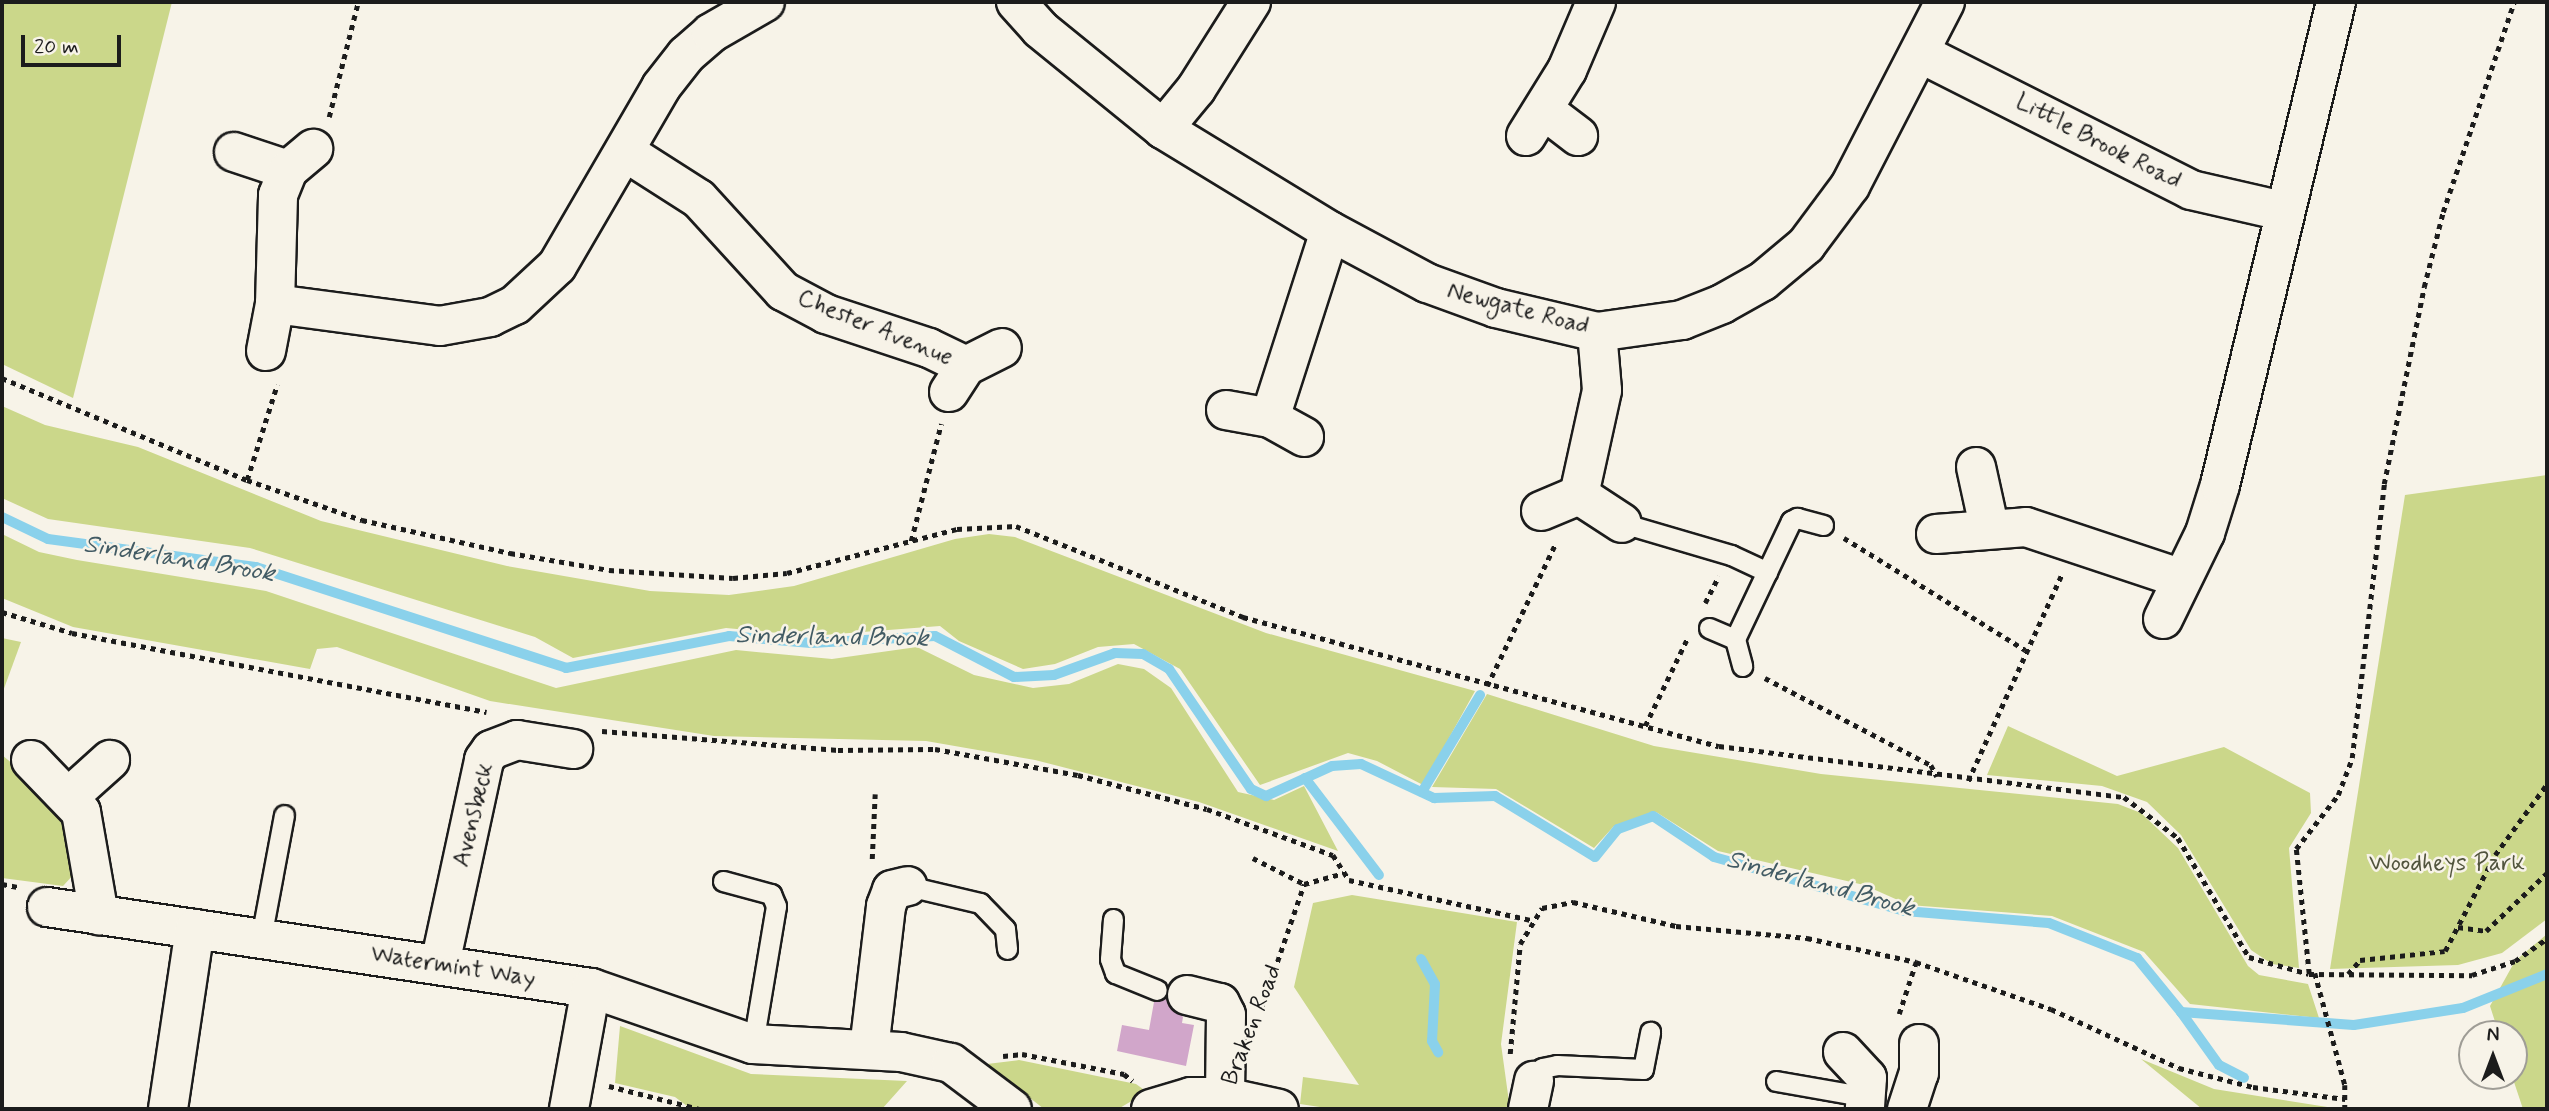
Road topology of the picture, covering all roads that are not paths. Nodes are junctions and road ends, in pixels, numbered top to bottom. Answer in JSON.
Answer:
{"nodes":[{"id":1,"x":765,"y":2,"type":"edge"},
{"id":2,"x":1016,"y":2,"type":"edge"},
{"id":3,"x":1251,"y":2,"type":"edge"},
{"id":4,"x":1596,"y":2,"type":"edge"},
{"id":5,"x":1945,"y":2,"type":"edge"},
{"id":6,"x":2336,"y":2,"type":"edge"},
{"id":7,"x":1920,"y":53,"type":"junction"},
{"id":8,"x":1163,"y":130,"type":"junction"},
{"id":9,"x":1578,"y":135,"type":"dead end"},
{"id":10,"x":234,"y":152,"type":"dead end"},
{"id":11,"x":626,"y":153,"type":"junction"},
{"id":12,"x":2283,"y":211,"type":"junction"},
{"id":13,"x":1330,"y":231,"type":"junction"},
{"id":14,"x":275,"y":304,"type":"junction"},
{"id":15,"x":1597,"y":331,"type":"junction"},
{"id":16,"x":1002,"y":348,"type":"dead end"},
{"id":17,"x":266,"y":351,"type":"road end"},
{"id":18,"x":1226,"y":410,"type":"dead end"},
{"id":19,"x":1270,"y":418,"type":"junction"},
{"id":20,"x":1304,"y":437,"type":"dead end"},
{"id":21,"x":1976,"y":467,"type":"dead end"},
{"id":22,"x":1579,"y":495,"type":"junction"},
{"id":23,"x":1541,"y":511,"type":"dead end"},
{"id":24,"x":1622,"y":523,"type":"joint"},
{"id":25,"x":1823,"y":525,"type":"road end"},
{"id":26,"x":1989,"y":526,"type":"junction"},
{"id":27,"x":1936,"y":534,"type":"dead end"},
{"id":28,"x":1767,"y":572,"type":"junction"},
{"id":29,"x":2182,"y":579,"type":"junction"},
{"id":30,"x":2163,"y":619,"type":"dead end"},
{"id":31,"x":1709,"y":628,"type":"dead end"},
{"id":32,"x":1735,"y":639,"type":"junction"},
{"id":33,"x":1742,"y":666,"type":"road end"},
{"id":34,"x":581,"y":739,"type":"road end"},
{"id":35,"x":31,"y":760,"type":"dead end"},
{"id":36,"x":110,"y":760,"type":"dead end"},
{"id":37,"x":70,"y":796,"type":"junction"},
{"id":38,"x":284,"y":815,"type":"dead end"},
{"id":39,"x":723,"y":881,"type":"dead end"},
{"id":40,"x":908,"y":886,"type":"joint"},
{"id":41,"x":47,"y":907,"type":"dead end"},
{"id":42,"x":99,"y":915,"type":"junction"},
{"id":43,"x":1112,"y":919,"type":"dead end"},
{"id":44,"x":195,"y":929,"type":"junction"},
{"id":45,"x":261,"y":938,"type":"junction"},
{"id":46,"x":1007,"y":949,"type":"dead end"},
{"id":47,"x":440,"y":964,"type":"junction"},
{"id":48,"x":591,"y":988,"type":"junction"},
{"id":49,"x":1172,"y":993,"type":"joint"},
{"id":50,"x":1650,"y":1032,"type":"dead end"},
{"id":51,"x":753,"y":1044,"type":"junction"},
{"id":52,"x":1919,"y":1044,"type":"dead end"},
{"id":53,"x":860,"y":1048,"type":"junction"},
{"id":54,"x":1843,"y":1052,"type":"dead end"},
{"id":55,"x":1776,"y":1081,"type":"dead end"},
{"id":56,"x":572,"y":1094,"type":"edge"},
{"id":57,"x":1531,"y":1094,"type":"edge"},
{"id":58,"x":1225,"y":1097,"type":"junction"},
{"id":59,"x":1866,"y":1103,"type":"edge"},
{"id":60,"x":1159,"y":1106,"type":"edge"},
{"id":61,"x":1915,"y":1108,"type":"edge"},
{"id":62,"x":168,"y":1109,"type":"edge"},
{"id":63,"x":1012,"y":1109,"type":"edge"},
{"id":64,"x":1279,"y":1109,"type":"edge"}],
"edges":[{"from":1,"to":11,"type":"street"},
{"from":2,"to":8,"type":"street","name":"Newgate Road"},
{"from":3,"to":8,"type":"street"},
{"from":4,"to":9,"type":"street"},
{"from":5,"to":7,"type":"street","name":"Newgate Road"},
{"from":6,"to":12,"type":"street"},
{"from":7,"to":12,"type":"street","name":"Little Brook Road"},
{"from":7,"to":15,"type":"street","name":"Newgate Road"},
{"from":8,"to":13,"type":"street","name":"Newgate Road"},
{"from":10,"to":14,"type":"street"},
{"from":11,"to":14,"type":"street"},
{"from":11,"to":16,"type":"street","name":"Chester Avenue"},
{"from":12,"to":29,"type":"street"},
{"from":13,"to":15,"type":"street","name":"Newgate Road"},
{"from":13,"to":19,"type":"street"},
{"from":14,"to":17,"type":"street"},
{"from":15,"to":22,"type":"street"},
{"from":18,"to":19,"type":"street"},
{"from":19,"to":20,"type":"street"},
{"from":21,"to":26,"type":"street"},
{"from":22,"to":23,"type":"street"},
{"from":22,"to":24,"type":"street"},
{"from":24,"to":28,"type":"lane"},
{"from":25,"to":28,"type":"lane"},
{"from":26,"to":27,"type":"street"},
{"from":26,"to":29,"type":"street"},
{"from":28,"to":32,"type":"lane"},
{"from":29,"to":30,"type":"street"},
{"from":31,"to":32,"type":"lane"},
{"from":32,"to":33,"type":"lane"},
{"from":34,"to":47,"type":"street","name":"Avensbeck"},
{"from":35,"to":37,"type":"street"},
{"from":36,"to":37,"type":"street"},
{"from":37,"to":42,"type":"street"},
{"from":38,"to":45,"type":"lane"},
{"from":39,"to":51,"type":"lane"},
{"from":40,"to":46,"type":"lane"},
{"from":40,"to":53,"type":"street"},
{"from":41,"to":42,"type":"street","name":"Watermint Way"},
{"from":42,"to":44,"type":"street","name":"Watermint Way"},
{"from":43,"to":49,"type":"lane","name":"Braken Road"},
{"from":44,"to":45,"type":"street","name":"Watermint Way"},
{"from":44,"to":62,"type":"street"},
{"from":45,"to":47,"type":"street","name":"Watermint Way"},
{"from":47,"to":48,"type":"street","name":"Watermint Way"},
{"from":48,"to":51,"type":"street","name":"Watermint Way"},
{"from":48,"to":56,"type":"street"},
{"from":49,"to":58,"type":"street","name":"Braken Road"},
{"from":50,"to":57,"type":"lane"},
{"from":51,"to":53,"type":"street","name":"Watermint Way"},
{"from":52,"to":61,"type":"street"},
{"from":53,"to":63,"type":"street","name":"Watermint Way"},
{"from":54,"to":59,"type":"street"},
{"from":55,"to":59,"type":"lane"},
{"from":58,"to":60,"type":"street"},
{"from":58,"to":64,"type":"street"}]}
